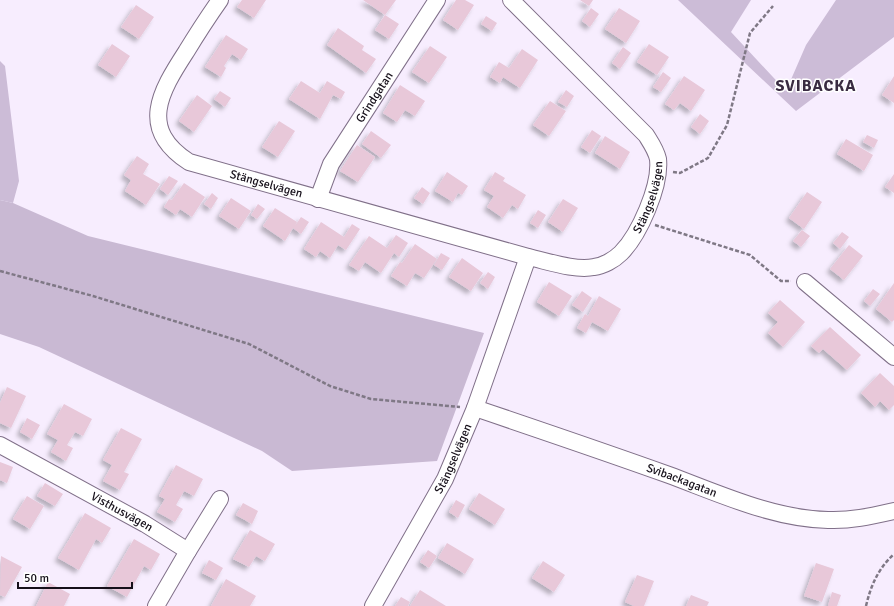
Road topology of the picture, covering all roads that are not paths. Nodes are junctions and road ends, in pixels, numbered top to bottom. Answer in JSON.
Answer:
{"nodes":[{"id":1,"x":220,"y":0,"type":"edge"},
{"id":2,"x":437,"y":0,"type":"edge"},
{"id":3,"x":511,"y":0,"type":"edge"},
{"id":4,"x":318,"y":199,"type":"junction"},
{"id":5,"x":528,"y":257,"type":"junction"},
{"id":6,"x":805,"y":282,"type":"road end"},
{"id":7,"x":894,"y":358,"type":"edge"},
{"id":8,"x":475,"y":408,"type":"junction"},
{"id":9,"x":0,"y":445,"type":"edge"},
{"id":10,"x":220,"y":499,"type":"dead end"},
{"id":11,"x":894,"y":511,"type":"edge"},
{"id":12,"x":188,"y":551,"type":"junction"},
{"id":13,"x":156,"y":606,"type":"edge"},
{"id":14,"x":373,"y":606,"type":"edge"}],
"edges":[{"from":1,"to":4,"type":"street","name":"Stängselvägen"},
{"from":2,"to":4,"type":"street","name":"Grindgatan"},
{"from":3,"to":5,"type":"street","name":"Stängselvägen"},
{"from":4,"to":5,"type":"street","name":"Stängselvägen"},
{"from":5,"to":8,"type":"street","name":"Stängselvägen"},
{"from":6,"to":7,"type":"street"},
{"from":8,"to":11,"type":"street","name":"Svibackagatan"},
{"from":8,"to":14,"type":"street","name":"Stängselvägen"},
{"from":9,"to":12,"type":"street","name":"Visthusvägen"},
{"from":10,"to":12,"type":"street"},
{"from":12,"to":13,"type":"street"}]}
